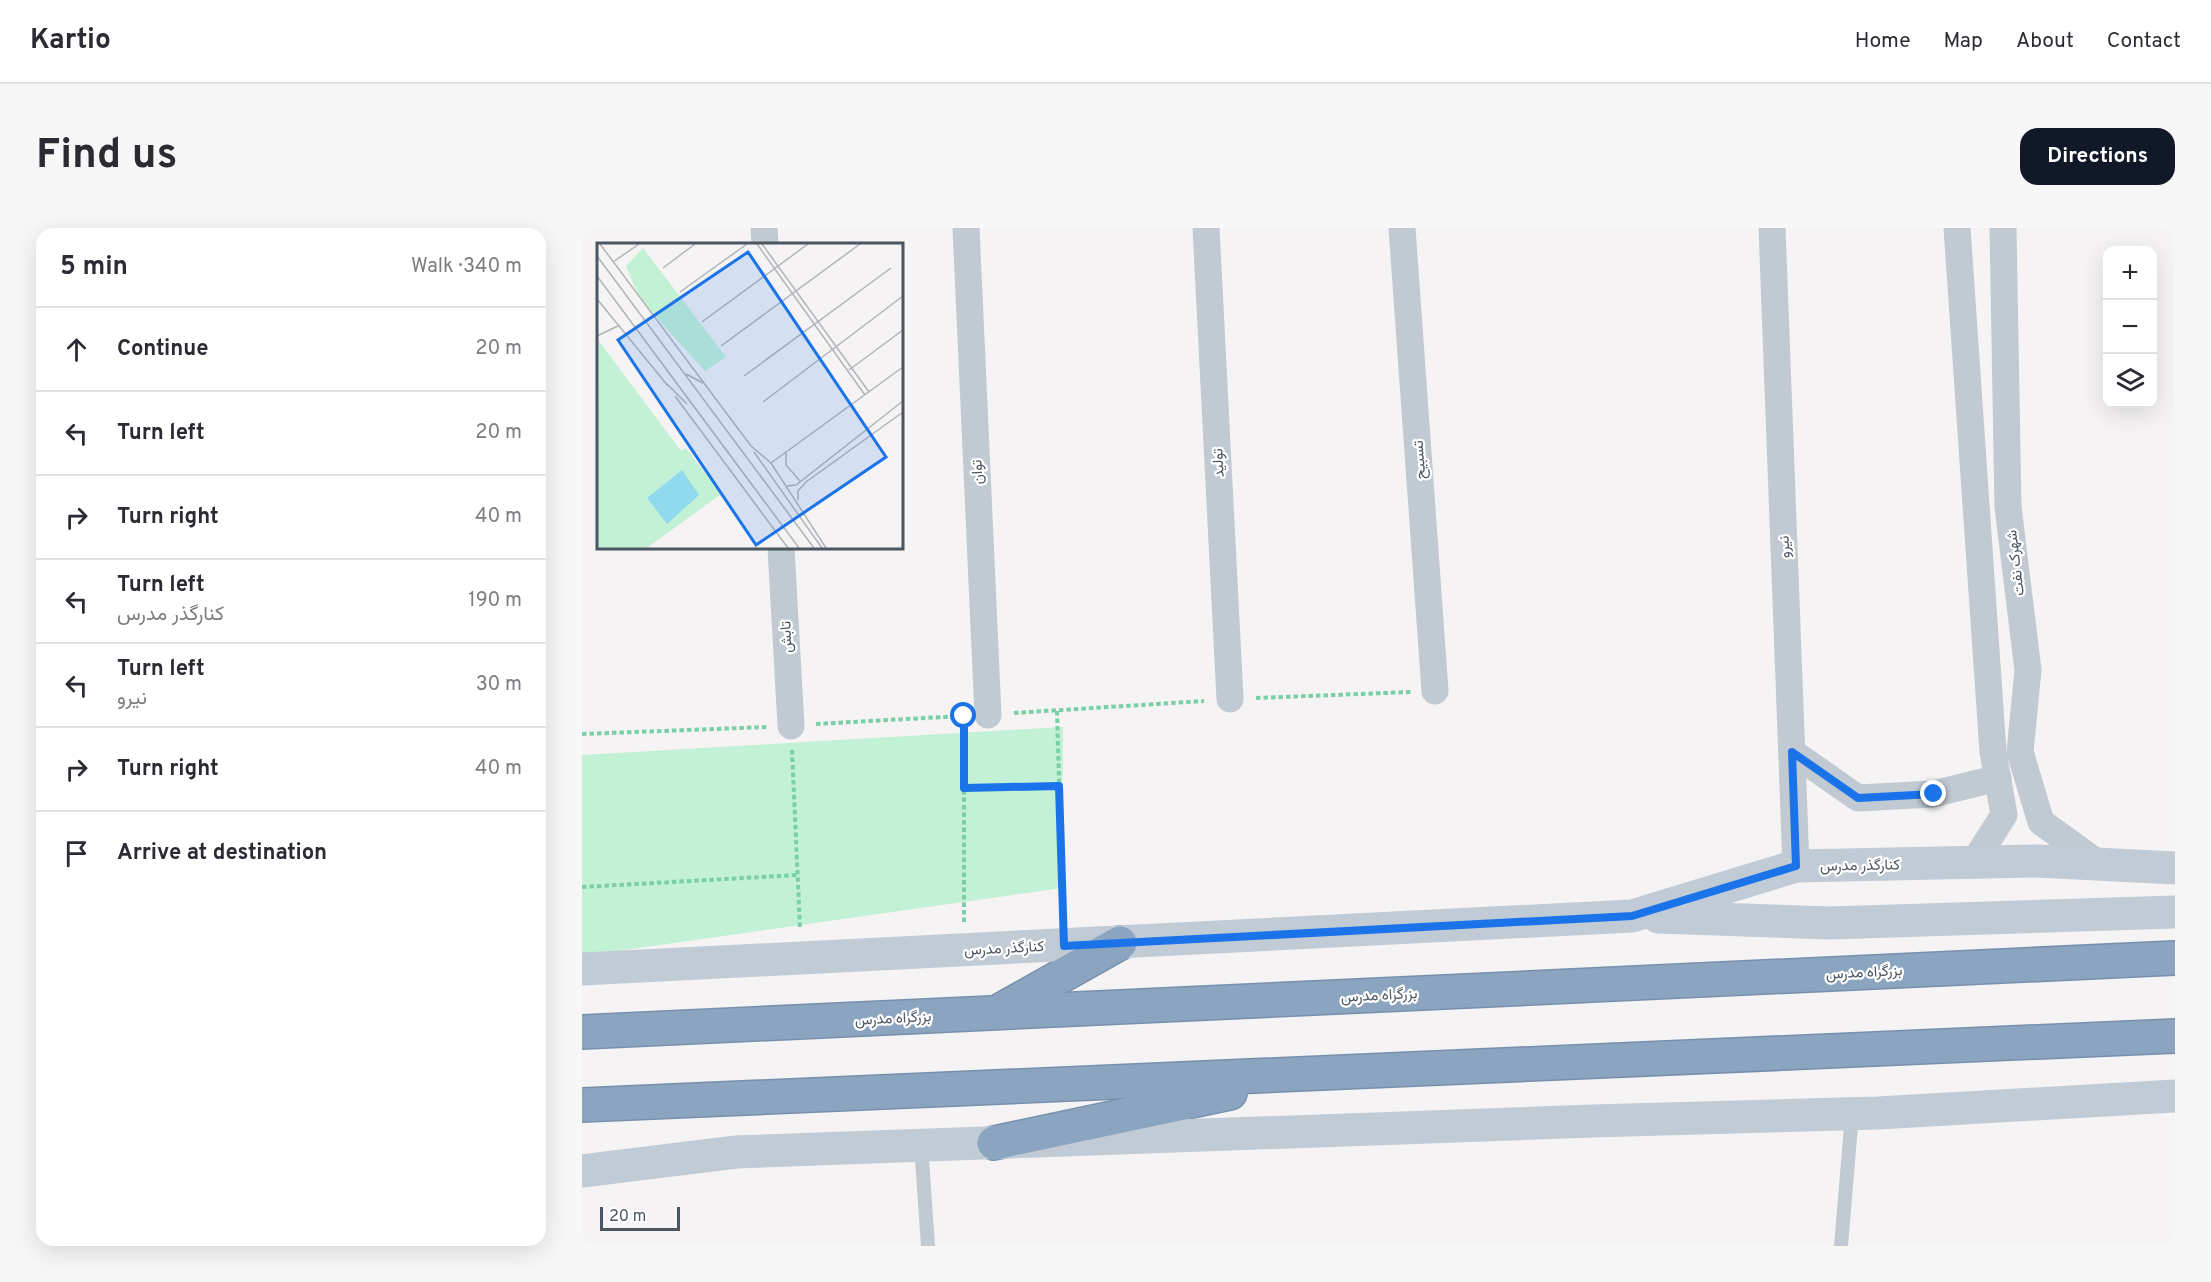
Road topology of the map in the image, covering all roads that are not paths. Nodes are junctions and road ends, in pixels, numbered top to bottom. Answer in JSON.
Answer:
{"nodes":[{"id":1,"x":764,"y":228,"type":"edge"},
{"id":2,"x":966,"y":228,"type":"edge"},
{"id":3,"x":1206,"y":228,"type":"edge"},
{"id":4,"x":1402,"y":228,"type":"edge"},
{"id":5,"x":1772,"y":228,"type":"edge"},
{"id":6,"x":1957,"y":228,"type":"edge"},
{"id":7,"x":2003,"y":228,"type":"edge"},
{"id":8,"x":765,"y":243,"type":"edge"},
{"id":9,"x":782,"y":549,"type":"edge"},
{"id":10,"x":1436,"y":691,"type":"dead end"},
{"id":11,"x":1230,"y":699,"type":"dead end"},
{"id":12,"x":976,"y":716,"type":"road end"},
{"id":13,"x":791,"y":726,"type":"road end"},
{"id":14,"x":1792,"y":752,"type":"junction"},
{"id":15,"x":1998,"y":778,"type":"junction"},
{"id":16,"x":1974,"y":862,"type":"junction"},
{"id":17,"x":2099,"y":864,"type":"junction"},
{"id":18,"x":1796,"y":866,"type":"junction"},
{"id":19,"x":2175,"y":868,"type":"edge"},
{"id":20,"x":2175,"y":912,"type":"edge"},
{"id":21,"x":1632,"y":916,"type":"junction"},
{"id":22,"x":1120,"y":943,"type":"junction"},
{"id":23,"x":2175,"y":958,"type":"edge"},
{"id":24,"x":582,"y":969,"type":"edge"},
{"id":25,"x":994,"y":1014,"type":"junction"},
{"id":26,"x":582,"y":1032,"type":"edge"},
{"id":27,"x":2175,"y":1036,"type":"edge"},
{"id":28,"x":1326,"y":1073,"type":"junction"},
{"id":29,"x":2175,"y":1096,"type":"edge"},
{"id":30,"x":582,"y":1105,"type":"edge"},
{"id":31,"x":1852,"y":1114,"type":"junction"},
{"id":32,"x":994,"y":1143,"type":"junction"},
{"id":33,"x":921,"y":1145,"type":"junction"},
{"id":34,"x":582,"y":1171,"type":"edge"},
{"id":35,"x":928,"y":1246,"type":"edge"},
{"id":36,"x":1841,"y":1246,"type":"edge"}],
"edges":[{"from":1,"to":8,"type":"street"},
{"from":2,"to":12,"type":"street","name":"توان"},
{"from":3,"to":11,"type":"street","name":"تولید"},
{"from":4,"to":10,"type":"street","name":"تسبیح"},
{"from":5,"to":14,"type":"street","name":"نیرو"},
{"from":6,"to":15,"type":"street"},
{"from":7,"to":17,"type":"street","name":"شهرک نفت"},
{"from":9,"to":13,"type":"street","name":"تابش"},
{"from":14,"to":15,"type":"street"},
{"from":14,"to":18,"type":"street","name":"نیرو"},
{"from":15,"to":16,"type":"street"},
{"from":16,"to":17,"type":"street","name":"کنارگذر مدرس"},
{"from":16,"to":18,"type":"street","name":"کنارگذر مدرس"},
{"from":17,"to":19,"type":"street","name":"کنارگذر مدرس"},
{"from":18,"to":21,"type":"street","name":"کنارگذر مدرس"},
{"from":20,"to":21,"type":"street"},
{"from":21,"to":22,"type":"street","name":"کنارگذر مدرس"},
{"from":22,"to":24,"type":"street","name":"کنارگذر مدرس"},
{"from":22,"to":25,"type":"highway"},
{"from":23,"to":25,"type":"highway","name":"بزرگراه مدرس"},
{"from":25,"to":26,"type":"highway","name":"بزرگراه مدرس"},
{"from":27,"to":28,"type":"highway"},
{"from":28,"to":30,"type":"highway"},
{"from":28,"to":32,"type":"highway"},
{"from":29,"to":31,"type":"street"},
{"from":31,"to":32,"type":"street"},
{"from":31,"to":36,"type":"lane"},
{"from":32,"to":33,"type":"street"},
{"from":33,"to":34,"type":"street"},
{"from":33,"to":35,"type":"lane"}]}
